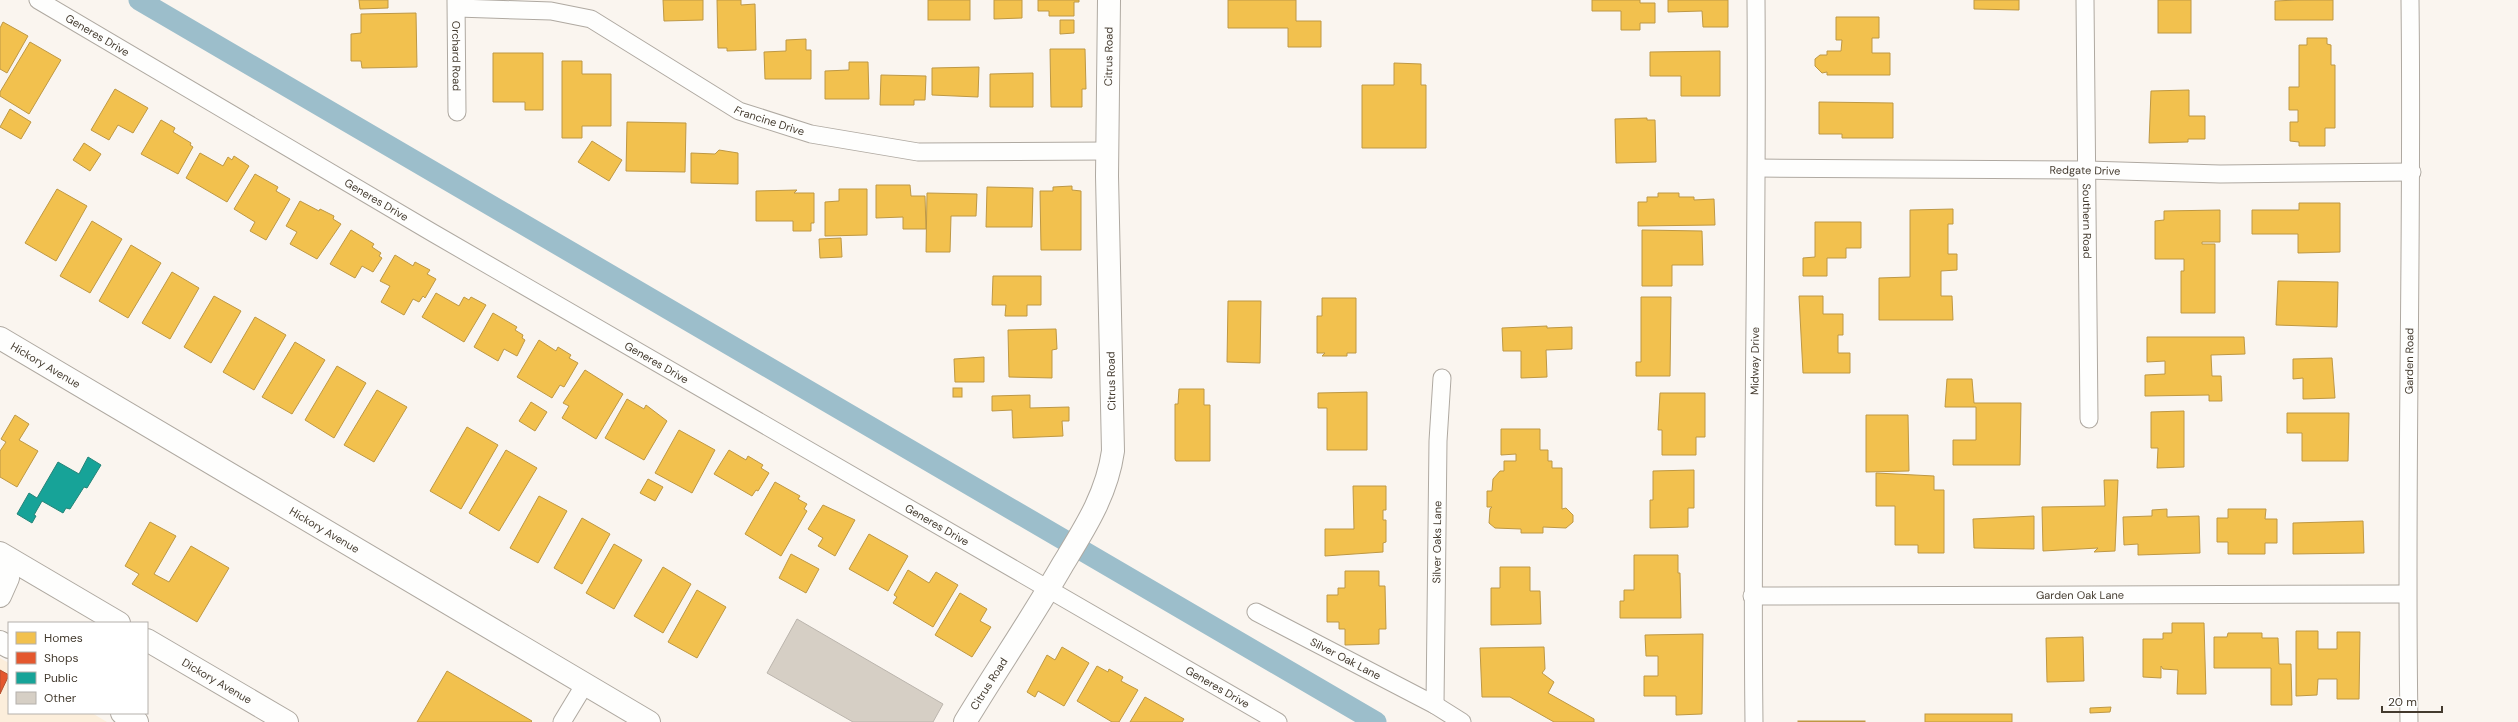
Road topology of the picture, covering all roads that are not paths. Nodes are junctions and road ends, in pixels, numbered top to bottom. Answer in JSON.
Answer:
{"nodes":[{"id":1,"x":38,"y":0,"type":"edge"},
{"id":2,"x":1109,"y":0,"type":"edge"},
{"id":3,"x":1756,"y":0,"type":"edge"},
{"id":4,"x":2085,"y":0,"type":"edge"},
{"id":5,"x":2410,"y":0,"type":"edge"},
{"id":6,"x":456,"y":4,"type":"edge"},
{"id":7,"x":457,"y":112,"type":"dead end"},
{"id":8,"x":1108,"y":151,"type":"junction"},
{"id":9,"x":1758,"y":168,"type":"junction"},
{"id":10,"x":2087,"y":170,"type":"junction"},
{"id":11,"x":2412,"y":172,"type":"junction"},
{"id":12,"x":0,"y":338,"type":"edge"},
{"id":13,"x":1442,"y":378,"type":"dead end"},
{"id":14,"x":2088,"y":419,"type":"dead end"},
{"id":15,"x":0,"y":553,"type":"edge"},
{"id":16,"x":0,"y":560,"type":"edge"},
{"id":17,"x":1052,"y":585,"type":"junction"},
{"id":18,"x":2407,"y":594,"type":"junction"},
{"id":19,"x":0,"y":596,"type":"edge"},
{"id":20,"x":1752,"y":596,"type":"junction"},
{"id":21,"x":1256,"y":612,"type":"dead end"},
{"id":22,"x":116,"y":622,"type":"edge"},
{"id":23,"x":148,"y":641,"type":"edge"},
{"id":24,"x":148,"y":655,"type":"edge"},
{"id":25,"x":178,"y":658,"type":"junction"},
{"id":26,"x":585,"y":684,"type":"junction"},
{"id":27,"x":1435,"y":705,"type":"junction"},
{"id":28,"x":124,"y":714,"type":"edge"},
{"id":29,"x":131,"y":714,"type":"edge"},
{"id":30,"x":137,"y":722,"type":"edge"},
{"id":31,"x":287,"y":722,"type":"edge"},
{"id":32,"x":562,"y":722,"type":"edge"},
{"id":33,"x":649,"y":722,"type":"edge"},
{"id":34,"x":966,"y":722,"type":"edge"},
{"id":35,"x":1278,"y":722,"type":"edge"},
{"id":36,"x":1462,"y":722,"type":"edge"},
{"id":37,"x":1754,"y":722,"type":"edge"},
{"id":38,"x":2409,"y":722,"type":"edge"}],
"edges":[{"from":1,"to":17,"type":"street","name":"Generes Drive"},
{"from":2,"to":8,"type":"main road","name":"Citrus Road"},
{"from":3,"to":9,"type":"street","name":"Midway Drive"},
{"from":4,"to":10,"type":"street","name":"Southern Road"},
{"from":5,"to":11,"type":"street","name":"Garden Road"},
{"from":6,"to":7,"type":"street","name":"Orchard Road"},
{"from":6,"to":8,"type":"street","name":"Francine Drive"},
{"from":8,"to":17,"type":"main road","name":"Citrus Road"},
{"from":9,"to":10,"type":"street","name":"Redgate Drive"},
{"from":9,"to":20,"type":"street","name":"Midway Drive"},
{"from":10,"to":11,"type":"street","name":"Redgate Drive"},
{"from":10,"to":14,"type":"street","name":"Southern Road"},
{"from":11,"to":18,"type":"street","name":"Garden Road"},
{"from":12,"to":26,"type":"main road","name":"Hickory Avenue"},
{"from":13,"to":27,"type":"street","name":"Silver Oaks Lane"},
{"from":15,"to":22,"type":"main road"},
{"from":16,"to":19,"type":"main road"},
{"from":17,"to":34,"type":"main road","name":"Citrus Road"},
{"from":17,"to":35,"type":"street","name":"Generes Drive"},
{"from":18,"to":20,"type":"street","name":"Garden Oak Lane"},
{"from":18,"to":38,"type":"street","name":"Garden Road"},
{"from":20,"to":37,"type":"street","name":"Midway Drive"},
{"from":21,"to":27,"type":"street","name":"Silver Oak Lane"},
{"from":23,"to":25,"type":"main road","name":"Dickory Avenue"},
{"from":24,"to":25,"type":"main road"},
{"from":25,"to":31,"type":"main road","name":"Dickory Avenue"},
{"from":26,"to":32,"type":"street"},
{"from":26,"to":33,"type":"main road","name":"Hickory Avenue"},
{"from":27,"to":36,"type":"street","name":"Silver Oak Lane"},
{"from":28,"to":30,"type":"main road"},
{"from":29,"to":30,"type":"main road"}]}
